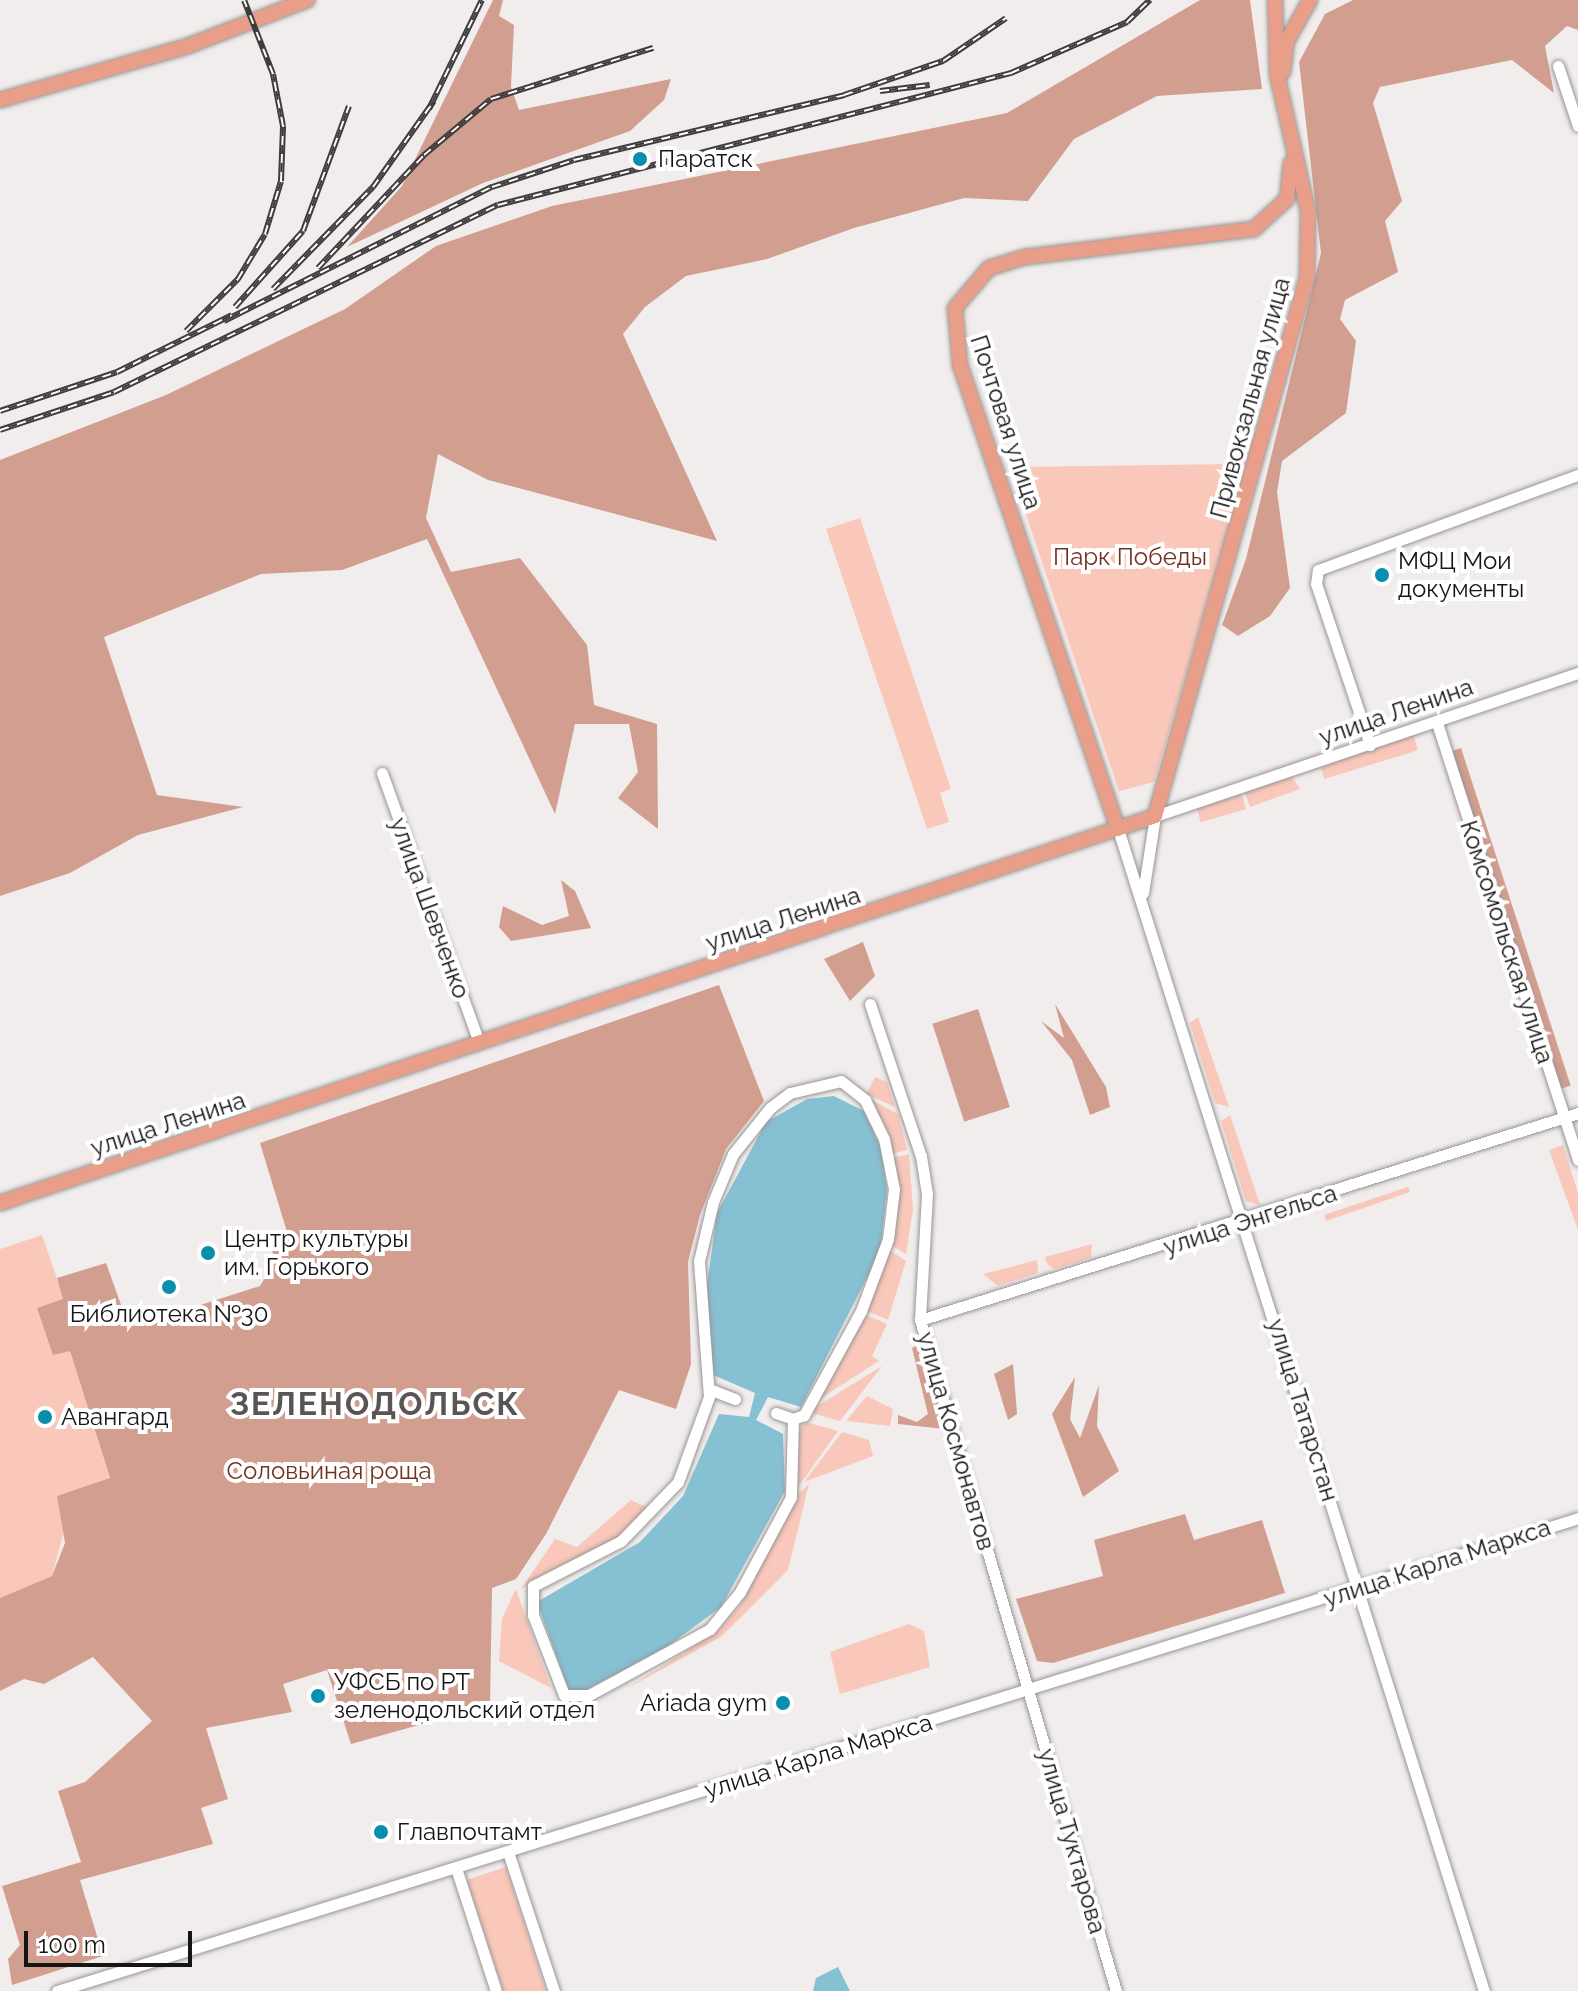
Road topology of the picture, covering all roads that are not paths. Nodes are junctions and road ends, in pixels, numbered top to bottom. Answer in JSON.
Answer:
{"nodes":[{"id":1,"x":307,"y":0,"type":"edge"},
{"id":2,"x":1275,"y":0,"type":"edge"},
{"id":3,"x":1310,"y":0,"type":"edge"},
{"id":4,"x":1558,"y":66,"type":"dead end"},
{"id":5,"x":1281,"y":92,"type":"junction"},
{"id":6,"x":0,"y":100,"type":"edge"},
{"id":7,"x":1578,"y":126,"type":"edge"},
{"id":8,"x":1288,"y":127,"type":"junction"},
{"id":9,"x":1578,"y":475,"type":"edge"},
{"id":10,"x":1578,"y":673,"type":"edge"},
{"id":11,"x":1437,"y":723,"type":"junction"},
{"id":12,"x":1370,"y":745,"type":"junction"},
{"id":13,"x":382,"y":773,"type":"dead end"},
{"id":14,"x":1155,"y":816,"type":"junction"},
{"id":15,"x":1118,"y":829,"type":"junction"},
{"id":16,"x":1142,"y":902,"type":"junction"},
{"id":17,"x":870,"y":1004,"type":"dead end"},
{"id":18,"x":479,"y":1043,"type":"junction"},
{"id":19,"x":1578,"y":1113,"type":"edge"},
{"id":20,"x":1564,"y":1118,"type":"junction"},
{"id":21,"x":1578,"y":1160,"type":"edge"},
{"id":22,"x":0,"y":1203,"type":"edge"},
{"id":23,"x":1246,"y":1223,"type":"junction"},
{"id":24,"x":920,"y":1320,"type":"junction"},
{"id":25,"x":709,"y":1389,"type":"junction"},
{"id":26,"x":735,"y":1399,"type":"dead end"},
{"id":27,"x":776,"y":1413,"type":"dead end"},
{"id":28,"x":793,"y":1419,"type":"junction"},
{"id":29,"x":1578,"y":1518,"type":"edge"},
{"id":30,"x":1360,"y":1589,"type":"junction"},
{"id":31,"x":1029,"y":1691,"type":"junction"},
{"id":32,"x":508,"y":1852,"type":"junction"},
{"id":33,"x":456,"y":1868,"type":"junction"},
{"id":34,"x":57,"y":1991,"type":"edge"},
{"id":35,"x":496,"y":1991,"type":"edge"},
{"id":36,"x":554,"y":1991,"type":"edge"},
{"id":37,"x":1116,"y":1991,"type":"edge"},
{"id":38,"x":1484,"y":1991,"type":"edge"}],
"edges":[{"from":1,"to":6,"type":"main road"},
{"from":2,"to":5,"type":"main road"},
{"from":3,"to":5,"type":"main road"},
{"from":4,"to":7,"type":"street"},
{"from":5,"to":8,"type":"main road"},
{"from":8,"to":14,"type":"main road","name":"Привокзальная улица"},
{"from":8,"to":15,"type":"main road","name":"Почтовая улица"},
{"from":9,"to":12,"type":"street"},
{"from":10,"to":11,"type":"street","name":"улица Ленина"},
{"from":11,"to":12,"type":"street","name":"улица Ленина"},
{"from":11,"to":20,"type":"street","name":"Комсомольская улица"},
{"from":12,"to":14,"type":"street","name":"улица Ленина"},
{"from":13,"to":18,"type":"street","name":"улица Шевченко"},
{"from":14,"to":15,"type":"main road","name":"улица Ленина"},
{"from":14,"to":16,"type":"street"},
{"from":15,"to":16,"type":"street","name":"улица Татарстан"},
{"from":15,"to":18,"type":"main road","name":"улица Ленина"},
{"from":16,"to":23,"type":"street","name":"улица Татарстан"},
{"from":17,"to":24,"type":"street","name":"улица Космонавтов"},
{"from":18,"to":22,"type":"main road","name":"улица Ленина"},
{"from":19,"to":20,"type":"street","name":"улица Энгельса"},
{"from":20,"to":21,"type":"street","name":"Комсомольская улица"},
{"from":20,"to":23,"type":"street","name":"улица Энгельса"},
{"from":23,"to":24,"type":"street","name":"улица Энгельса"},
{"from":23,"to":30,"type":"street","name":"улица Татарстан"},
{"from":24,"to":31,"type":"street","name":"улица Космонавтов"},
{"from":25,"to":26,"type":"street"},
{"from":25,"to":28,"type":"street"},
{"from":25,"to":28,"type":"street"},
{"from":27,"to":28,"type":"street"},
{"from":29,"to":30,"type":"street","name":"улица Карла Маркса"},
{"from":30,"to":31,"type":"street","name":"улица Карла Маркса"},
{"from":30,"to":38,"type":"street","name":"улица Татарстан"},
{"from":31,"to":32,"type":"street","name":"улица Карла Маркса"},
{"from":31,"to":37,"type":"street","name":"улица Туктарова"},
{"from":32,"to":33,"type":"street","name":"улица Карла Маркса"},
{"from":32,"to":36,"type":"street"},
{"from":33,"to":34,"type":"street","name":"улица Карла Маркса"},
{"from":33,"to":35,"type":"street"}]}
